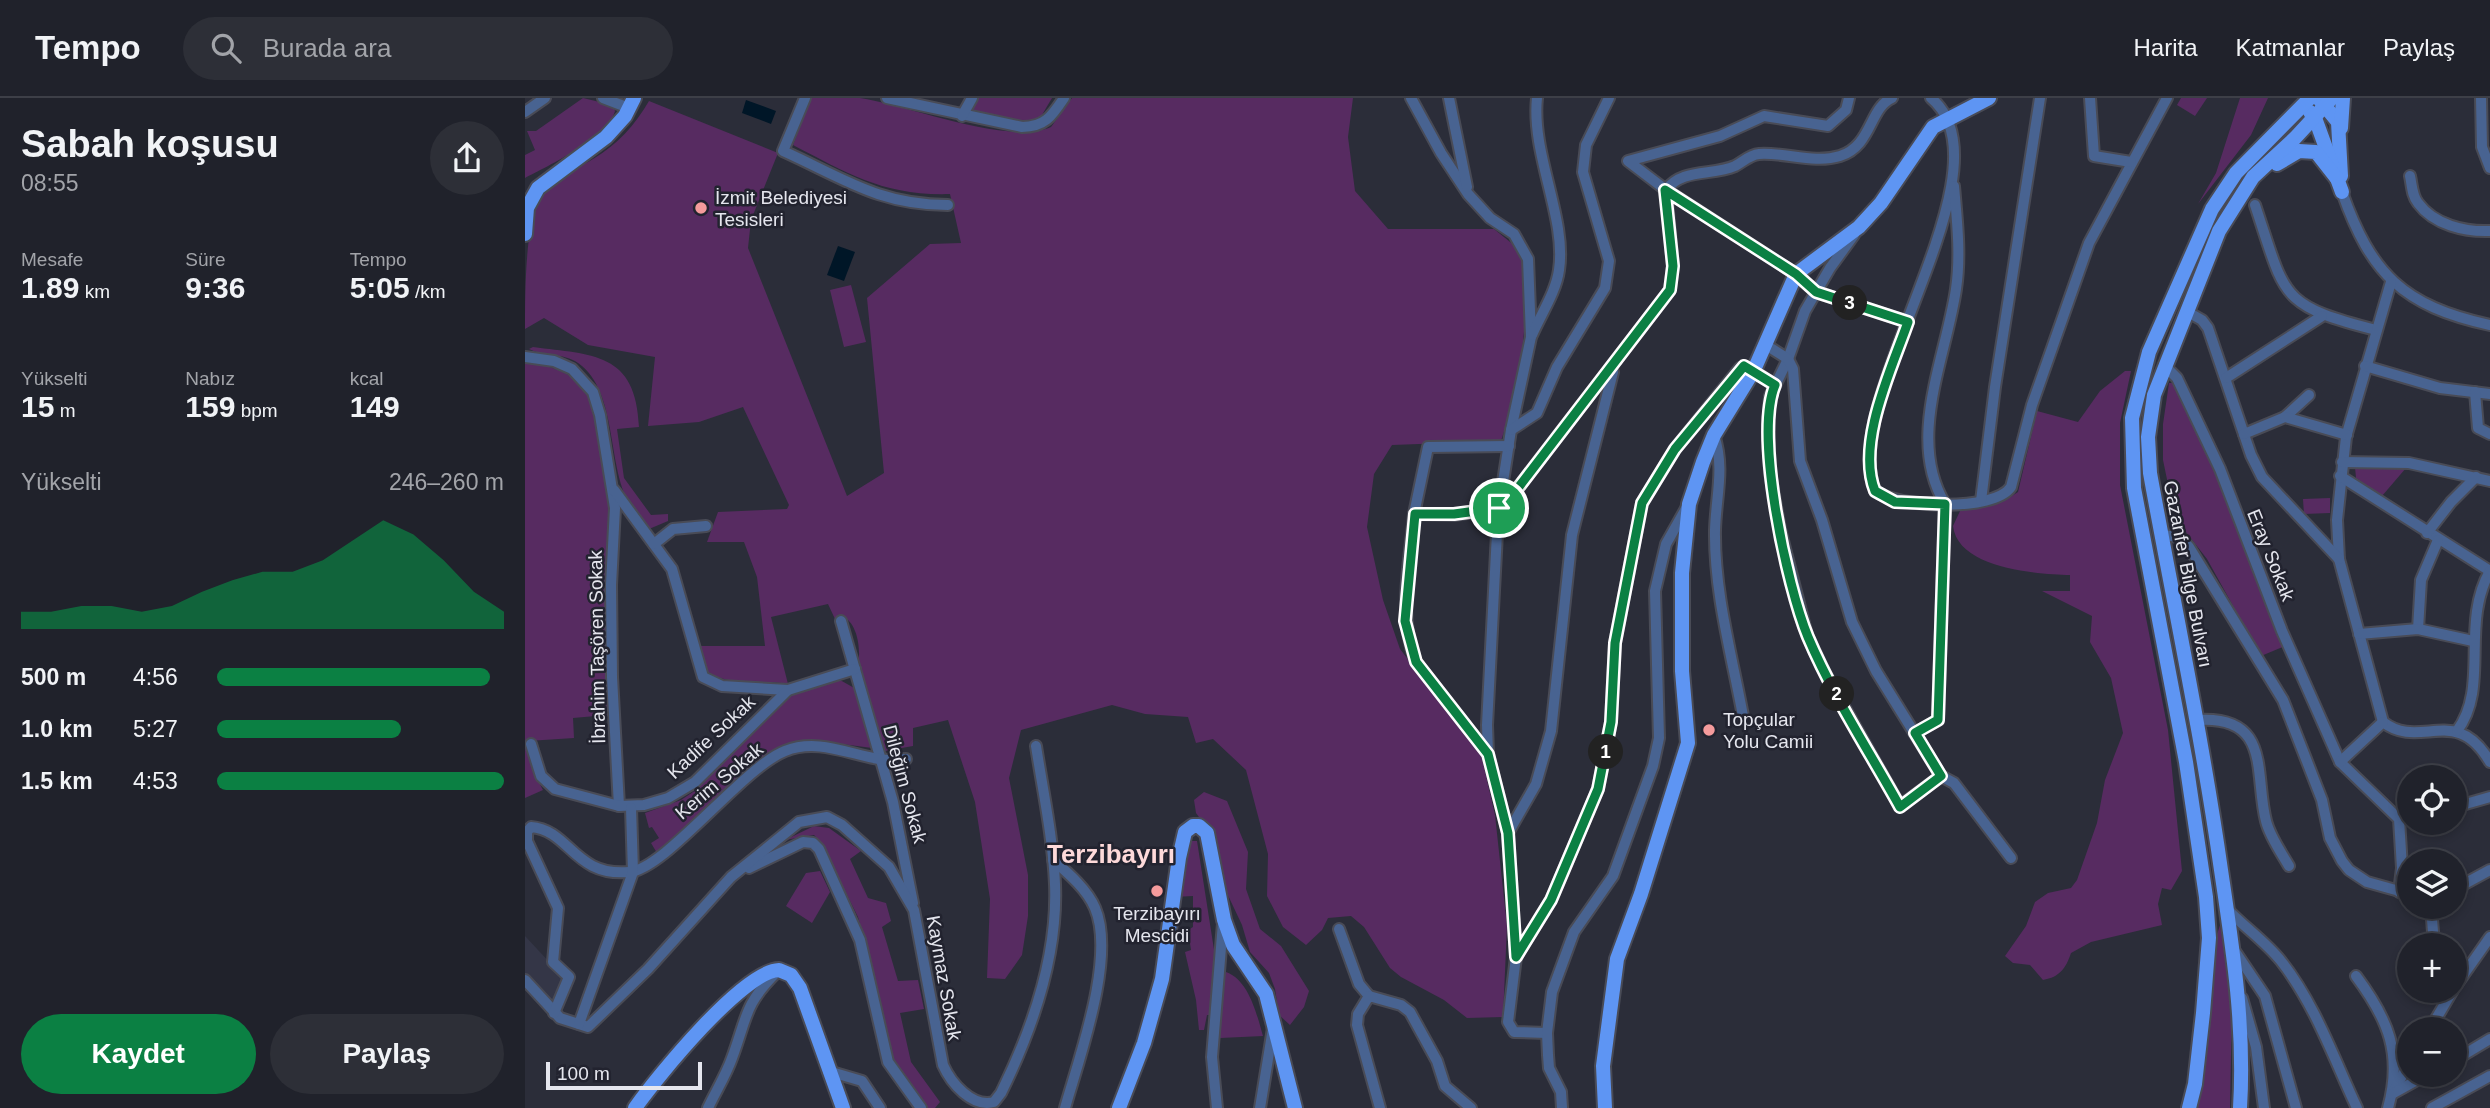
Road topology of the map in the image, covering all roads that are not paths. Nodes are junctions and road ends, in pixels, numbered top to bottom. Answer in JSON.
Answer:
{"nodes":[{"id":1,"x":545,"y":98,"type":"edge"},
{"id":2,"x":603,"y":98,"type":"edge"},
{"id":3,"x":805,"y":98,"type":"edge"},
{"id":4,"x":889,"y":98,"type":"edge"},
{"id":5,"x":972,"y":98,"type":"edge"},
{"id":6,"x":1064,"y":98,"type":"edge"},
{"id":7,"x":1411,"y":98,"type":"edge"},
{"id":8,"x":1449,"y":98,"type":"edge"},
{"id":9,"x":1537,"y":98,"type":"edge"},
{"id":10,"x":1609,"y":98,"type":"edge"},
{"id":11,"x":1849,"y":98,"type":"edge"},
{"id":12,"x":1889,"y":98,"type":"edge"},
{"id":13,"x":1931,"y":98,"type":"edge"},
{"id":14,"x":1989,"y":98,"type":"edge"},
{"id":15,"x":2040,"y":98,"type":"edge"},
{"id":16,"x":2090,"y":98,"type":"edge"},
{"id":17,"x":2167,"y":98,"type":"edge"},
{"id":18,"x":2343,"y":98,"type":"edge"},
{"id":19,"x":2481,"y":98,"type":"edge"},
{"id":20,"x":2303,"y":100,"type":"edge"},
{"id":21,"x":2325,"y":100,"type":"edge"},
{"id":22,"x":632,"y":103,"type":"edge"},
{"id":23,"x":525,"y":112,"type":"edge"},
{"id":24,"x":962,"y":116,"type":"junction"},
{"id":25,"x":2315,"y":118,"type":"junction"},
{"id":26,"x":1946,"y":119,"type":"junction"},
{"id":27,"x":2340,"y":140,"type":"junction"},
{"id":28,"x":2131,"y":162,"type":"junction"},
{"id":29,"x":2490,"y":167,"type":"edge"},
{"id":30,"x":2410,"y":176,"type":"dead end"},
{"id":31,"x":1954,"y":180,"type":"junction"},
{"id":32,"x":2340,"y":186,"type":"junction"},
{"id":33,"x":531,"y":190,"type":"edge"},
{"id":34,"x":1665,"y":190,"type":"junction"},
{"id":35,"x":1468,"y":194,"type":"junction"},
{"id":36,"x":948,"y":205,"type":"dead end"},
{"id":37,"x":2255,"y":205,"type":"dead end"},
{"id":38,"x":2232,"y":209,"type":"junction"},
{"id":39,"x":1859,"y":227,"type":"junction"},
{"id":40,"x":2490,"y":231,"type":"edge"},
{"id":41,"x":525,"y":234,"type":"edge"},
{"id":42,"x":1796,"y":274,"type":"junction"},
{"id":43,"x":2391,"y":282,"type":"junction"},
{"id":44,"x":1816,"y":292,"type":"junction"},
{"id":45,"x":2186,"y":311,"type":"junction"},
{"id":46,"x":2322,"y":316,"type":"junction"},
{"id":47,"x":1908,"y":322,"type":"junction"},
{"id":48,"x":2490,"y":325,"type":"edge"},
{"id":49,"x":2376,"y":330,"type":"junction"},
{"id":50,"x":1531,"y":337,"type":"junction"},
{"id":51,"x":1766,"y":345,"type":"junction"},
{"id":52,"x":525,"y":357,"type":"edge"},
{"id":53,"x":1788,"y":359,"type":"junction"},
{"id":54,"x":2164,"y":365,"type":"junction"},
{"id":55,"x":1614,"y":366,"type":"junction"},
{"id":56,"x":2365,"y":366,"type":"junction"},
{"id":57,"x":1754,"y":370,"type":"junction"},
{"id":58,"x":2226,"y":378,"type":"junction"},
{"id":59,"x":1775,"y":385,"type":"junction"},
{"id":60,"x":2475,"y":392,"type":"junction"},
{"id":61,"x":2490,"y":394,"type":"edge"},
{"id":62,"x":2309,"y":395,"type":"dead end"},
{"id":63,"x":2285,"y":417,"type":"junction"},
{"id":64,"x":1511,"y":430,"type":"junction"},
{"id":65,"x":2243,"y":434,"type":"junction"},
{"id":66,"x":2490,"y":434,"type":"edge"},
{"id":67,"x":1714,"y":435,"type":"junction"},
{"id":68,"x":2347,"y":435,"type":"junction"},
{"id":69,"x":1509,"y":446,"type":"junction"},
{"id":70,"x":2342,"y":461,"type":"junction"},
{"id":71,"x":2340,"y":476,"type":"junction"},
{"id":72,"x":2476,"y":477,"type":"junction"},
{"id":73,"x":2490,"y":481,"type":"edge"},
{"id":74,"x":613,"y":488,"type":"junction"},
{"id":75,"x":1981,"y":501,"type":"junction"},
{"id":76,"x":1689,"y":504,"type":"junction"},
{"id":77,"x":1945,"y":504,"type":"junction"},
{"id":78,"x":1499,"y":511,"type":"junction"},
{"id":79,"x":1415,"y":514,"type":"junction"},
{"id":80,"x":706,"y":526,"type":"dead end"},
{"id":81,"x":2427,"y":533,"type":"junction"},
{"id":82,"x":2161,"y":535,"type":"junction"},
{"id":83,"x":2438,"y":540,"type":"junction"},
{"id":84,"x":654,"y":544,"type":"junction"},
{"id":85,"x":2339,"y":559,"type":"junction"},
{"id":86,"x":2490,"y":571,"type":"edge"},
{"id":87,"x":841,"y":621,"type":"dead end"},
{"id":88,"x":2418,"y":629,"type":"junction"},
{"id":89,"x":2358,"y":634,"type":"junction"},
{"id":90,"x":2473,"y":641,"type":"junction"},
{"id":91,"x":855,"y":669,"type":"junction"},
{"id":92,"x":788,"y":690,"type":"junction"},
{"id":93,"x":1743,"y":716,"type":"dead end"},
{"id":94,"x":2197,"y":720,"type":"junction"},
{"id":95,"x":2383,"y":722,"type":"junction"},
{"id":96,"x":2457,"y":731,"type":"junction"},
{"id":97,"x":1915,"y":733,"type":"junction"},
{"id":98,"x":531,"y":744,"type":"dead end"},
{"id":99,"x":1036,"y":746,"type":"dead end"},
{"id":100,"x":1488,"y":754,"type":"junction"},
{"id":101,"x":906,"y":759,"type":"dead end"},
{"id":102,"x":880,"y":760,"type":"junction"},
{"id":103,"x":2340,"y":762,"type":"junction"},
{"id":104,"x":2490,"y":762,"type":"edge"},
{"id":105,"x":1941,"y":776,"type":"junction"},
{"id":106,"x":2490,"y":797,"type":"edge"},
{"id":107,"x":2467,"y":804,"type":"edge"},
{"id":108,"x":625,"y":807,"type":"junction"},
{"id":109,"x":2397,"y":812,"type":"edge"},
{"id":110,"x":1508,"y":833,"type":"junction"},
{"id":111,"x":2011,"y":858,"type":"dead end"},
{"id":112,"x":1053,"y":860,"type":"junction"},
{"id":113,"x":2289,"y":866,"type":"dead end"},
{"id":114,"x":2490,"y":870,"type":"edge"},
{"id":115,"x":633,"y":872,"type":"junction"},
{"id":116,"x":731,"y":877,"type":"junction"},
{"id":117,"x":2467,"y":882,"type":"edge"},
{"id":118,"x":2397,"y":890,"type":"edge"},
{"id":119,"x":2227,"y":909,"type":"junction"},
{"id":120,"x":914,"y":910,"type":"junction"},
{"id":121,"x":1224,"y":920,"type":"junction"},
{"id":122,"x":1339,"y":929,"type":"dead end"},
{"id":123,"x":2490,"y":937,"type":"edge"},
{"id":124,"x":2234,"y":950,"type":"junction"},
{"id":125,"x":1516,"y":957,"type":"junction"},
{"id":126,"x":779,"y":970,"type":"junction"},
{"id":127,"x":2467,"y":971,"type":"edge"},
{"id":128,"x":2356,"y":976,"type":"dead end"},
{"id":129,"x":525,"y":980,"type":"edge"},
{"id":130,"x":2239,"y":990,"type":"junction"},
{"id":131,"x":1369,"y":996,"type":"junction"},
{"id":132,"x":554,"y":1013,"type":"junction"},
{"id":133,"x":1274,"y":1021,"type":"junction"},
{"id":134,"x":579,"y":1024,"type":"junction"},
{"id":135,"x":1546,"y":1033,"type":"junction"},
{"id":136,"x":2490,"y":1039,"type":"edge"},
{"id":137,"x":2467,"y":1053,"type":"edge"},
{"id":138,"x":2258,"y":1064,"type":"junction"},
{"id":139,"x":2242,"y":1067,"type":"junction"},
{"id":140,"x":828,"y":1071,"type":"junction"},
{"id":141,"x":2490,"y":1076,"type":"edge"},
{"id":142,"x":2397,"y":1085,"type":"edge"},
{"id":143,"x":2405,"y":1087,"type":"edge"},
{"id":144,"x":2392,"y":1094,"type":"junction"},
{"id":145,"x":635,"y":1108,"type":"edge"},
{"id":146,"x":708,"y":1108,"type":"edge"},
{"id":147,"x":843,"y":1108,"type":"edge"},
{"id":148,"x":880,"y":1108,"type":"edge"},
{"id":149,"x":921,"y":1108,"type":"edge"},
{"id":150,"x":1065,"y":1108,"type":"edge"},
{"id":151,"x":1119,"y":1108,"type":"edge"},
{"id":152,"x":1217,"y":1108,"type":"edge"},
{"id":153,"x":1260,"y":1108,"type":"edge"},
{"id":154,"x":1295,"y":1108,"type":"edge"},
{"id":155,"x":1380,"y":1108,"type":"edge"},
{"id":156,"x":1471,"y":1108,"type":"edge"},
{"id":157,"x":1562,"y":1108,"type":"edge"},
{"id":158,"x":1605,"y":1108,"type":"edge"},
{"id":159,"x":2189,"y":1108,"type":"edge"},
{"id":160,"x":2240,"y":1108,"type":"edge"},
{"id":161,"x":2265,"y":1108,"type":"edge"},
{"id":162,"x":2296,"y":1108,"type":"edge"},
{"id":163,"x":2357,"y":1108,"type":"edge"},
{"id":164,"x":2388,"y":1108,"type":"edge"},
{"id":165,"x":2432,"y":1108,"type":"edge"}],
"edges":[{"from":1,"to":23,"type":"street"},
{"from":2,"to":22,"type":"street"},
{"from":3,"to":36,"type":"street"},
{"from":4,"to":24,"type":"street"},
{"from":5,"to":24,"type":"street"},
{"from":6,"to":24,"type":"street"},
{"from":7,"to":35,"type":"street"},
{"from":8,"to":35,"type":"street"},
{"from":9,"to":50,"type":"street"},
{"from":10,"to":64,"type":"street"},
{"from":11,"to":34,"type":"street"},
{"from":12,"to":34,"type":"street"},
{"from":13,"to":26,"type":"street"},
{"from":14,"to":26,"type":"main road"},
{"from":15,"to":75,"type":"street"},
{"from":16,"to":28,"type":"street"},
{"from":17,"to":28,"type":"street"},
{"from":18,"to":27,"type":"main road"},
{"from":19,"to":29,"type":"street"},
{"from":20,"to":25,"type":"main road"},
{"from":20,"to":159,"type":"main road","name":"Gazanfer Bilge Bulvarı"},
{"from":21,"to":25,"type":"main road","name":"Gazanfer Bilge Bulvarı"},
{"from":21,"to":27,"type":"main road"},
{"from":22,"to":33,"type":"main road"},
{"from":25,"to":32,"type":"main road"},
{"from":25,"to":38,"type":"main road","name":"Gazanfer Bilge Bulvarı"},
{"from":26,"to":31,"type":"street"},
{"from":26,"to":39,"type":"main road"},
{"from":27,"to":32,"type":"main road"},
{"from":28,"to":75,"type":"street"},
{"from":30,"to":40,"type":"street"},
{"from":31,"to":47,"type":"street"},
{"from":31,"to":77,"type":"street"},
{"from":32,"to":38,"type":"main road"},
{"from":32,"to":43,"type":"street"},
{"from":33,"to":41,"type":"main road"},
{"from":34,"to":42,"type":"street"},
{"from":34,"to":55,"type":"street"},
{"from":35,"to":50,"type":"street"},
{"from":37,"to":46,"type":"street"},
{"from":38,"to":45,"type":"main road","name":"Gazanfer Bilge Bulvarı"},
{"from":39,"to":42,"type":"main road"},
{"from":39,"to":44,"type":"street"},
{"from":42,"to":44,"type":"street"},
{"from":42,"to":51,"type":"main road"},
{"from":43,"to":48,"type":"street"},
{"from":43,"to":49,"type":"street"},
{"from":44,"to":47,"type":"street"},
{"from":44,"to":53,"type":"street"},
{"from":45,"to":54,"type":"main road","name":"Gazanfer Bilge Bulvarı"},
{"from":45,"to":58,"type":"street"},
{"from":46,"to":49,"type":"street"},
{"from":46,"to":58,"type":"street"},
{"from":47,"to":77,"type":"street"},
{"from":49,"to":56,"type":"street"},
{"from":50,"to":64,"type":"street"},
{"from":51,"to":53,"type":"street"},
{"from":51,"to":57,"type":"main road"},
{"from":52,"to":74,"type":"street","name":"İbrahim Taşören Sokak"},
{"from":53,"to":59,"type":"street"},
{"from":53,"to":97,"type":"street"},
{"from":54,"to":82,"type":"main road","name":"Gazanfer Bilge Bulvarı"},
{"from":54,"to":103,"type":"street","name":"Eray Sokak"},
{"from":55,"to":78,"type":"street"},
{"from":55,"to":110,"type":"street"},
{"from":56,"to":60,"type":"street"},
{"from":56,"to":68,"type":"street"},
{"from":57,"to":59,"type":"street"},
{"from":57,"to":67,"type":"main road"},
{"from":57,"to":125,"type":"street"},
{"from":58,"to":65,"type":"street"},
{"from":59,"to":105,"type":"street"},
{"from":60,"to":61,"type":"street"},
{"from":60,"to":66,"type":"street"},
{"from":62,"to":63,"type":"street"},
{"from":63,"to":65,"type":"street"},
{"from":63,"to":68,"type":"street"},
{"from":64,"to":69,"type":"street"},
{"from":65,"to":85,"type":"street"},
{"from":67,"to":76,"type":"main road"},
{"from":67,"to":93,"type":"street"},
{"from":68,"to":70,"type":"street"},
{"from":69,"to":78,"type":"street"},
{"from":69,"to":79,"type":"street"},
{"from":70,"to":71,"type":"street"},
{"from":70,"to":72,"type":"street"},
{"from":71,"to":81,"type":"street"},
{"from":71,"to":85,"type":"street"},
{"from":72,"to":73,"type":"street"},
{"from":72,"to":81,"type":"street"},
{"from":74,"to":84,"type":"street"},
{"from":74,"to":108,"type":"street","name":"İbrahim Taşören Sokak"},
{"from":75,"to":77,"type":"street"},
{"from":76,"to":135,"type":"street"},
{"from":76,"to":158,"type":"main road"},
{"from":77,"to":97,"type":"street"},
{"from":78,"to":79,"type":"street"},
{"from":78,"to":100,"type":"street"},
{"from":79,"to":100,"type":"street"},
{"from":80,"to":84,"type":"street"},
{"from":81,"to":83,"type":"street"},
{"from":82,"to":94,"type":"main road","name":"Gazanfer Bilge Bulvarı"},
{"from":82,"to":118,"type":"street"},
{"from":83,"to":86,"type":"street"},
{"from":83,"to":88,"type":"street"},
{"from":84,"to":92,"type":"street"},
{"from":85,"to":89,"type":"street"},
{"from":86,"to":90,"type":"street"},
{"from":87,"to":91,"type":"street","name":"Dileğim Sokak"},
{"from":88,"to":89,"type":"street"},
{"from":88,"to":90,"type":"street"},
{"from":89,"to":95,"type":"street"},
{"from":90,"to":96,"type":"street"},
{"from":91,"to":92,"type":"street","name":"Kadife Sokak"},
{"from":91,"to":102,"type":"street","name":"Dileğim Sokak"},
{"from":92,"to":108,"type":"street","name":"Kadife Sokak"},
{"from":94,"to":113,"type":"street"},
{"from":94,"to":119,"type":"main road","name":"Gazanfer Bilge Bulvarı"},
{"from":95,"to":96,"type":"street"},
{"from":95,"to":103,"type":"street"},
{"from":96,"to":104,"type":"street"},
{"from":97,"to":105,"type":"street"},
{"from":98,"to":108,"type":"street","name":"Kadife Sokak"},
{"from":99,"to":112,"type":"street","name":"Kaymaz Sokak"},
{"from":100,"to":110,"type":"street"},
{"from":101,"to":102,"type":"street","name":"Kerim Sokak"},
{"from":102,"to":115,"type":"street","name":"Kerim Sokak"},
{"from":102,"to":120,"type":"street","name":"Dileğim Sokak"},
{"from":103,"to":109,"type":"street"},
{"from":105,"to":111,"type":"street"},
{"from":106,"to":107,"type":"street"},
{"from":108,"to":115,"type":"street","name":"İbrahim Taşören Sokak"},
{"from":110,"to":125,"type":"street"},
{"from":112,"to":120,"type":"street","name":"Kaymaz Sokak"},
{"from":112,"to":150,"type":"street"},
{"from":114,"to":117,"type":"street"},
{"from":115,"to":132,"type":"street"},
{"from":115,"to":134,"type":"street"},
{"from":116,"to":120,"type":"street","name":"Kaymaz Sokak"},
{"from":116,"to":134,"type":"street","name":"Kaymaz Sokak"},
{"from":116,"to":149,"type":"street"},
{"from":119,"to":124,"type":"main road","name":"Gazanfer Bilge Bulvarı"},
{"from":119,"to":163,"type":"street"},
{"from":121,"to":133,"type":"main road"},
{"from":121,"to":151,"type":"main road"},
{"from":121,"to":152,"type":"street"},
{"from":122,"to":131,"type":"street"},
{"from":123,"to":127,"type":"street"},
{"from":124,"to":130,"type":"main road","name":"Gazanfer Bilge Bulvarı"},
{"from":124,"to":162,"type":"street"},
{"from":125,"to":135,"type":"street"},
{"from":126,"to":140,"type":"main road"},
{"from":126,"to":145,"type":"main road"},
{"from":126,"to":146,"type":"street"},
{"from":128,"to":144,"type":"street"},
{"from":129,"to":132,"type":"street"},
{"from":130,"to":138,"type":"street"},
{"from":130,"to":139,"type":"main road","name":"Gazanfer Bilge Bulvarı"},
{"from":131,"to":155,"type":"street"},
{"from":131,"to":156,"type":"street"},
{"from":132,"to":134,"type":"street"},
{"from":133,"to":153,"type":"street"},
{"from":133,"to":154,"type":"main road"},
{"from":135,"to":157,"type":"street"},
{"from":136,"to":137,"type":"street"},
{"from":138,"to":139,"type":"street"},
{"from":138,"to":161,"type":"street"},
{"from":139,"to":160,"type":"main road","name":"Gazanfer Bilge Bulvarı"},
{"from":140,"to":147,"type":"main road"},
{"from":140,"to":148,"type":"street"},
{"from":141,"to":165,"type":"street"},
{"from":142,"to":144,"type":"street"},
{"from":143,"to":144,"type":"street"},
{"from":144,"to":164,"type":"street"}]}
